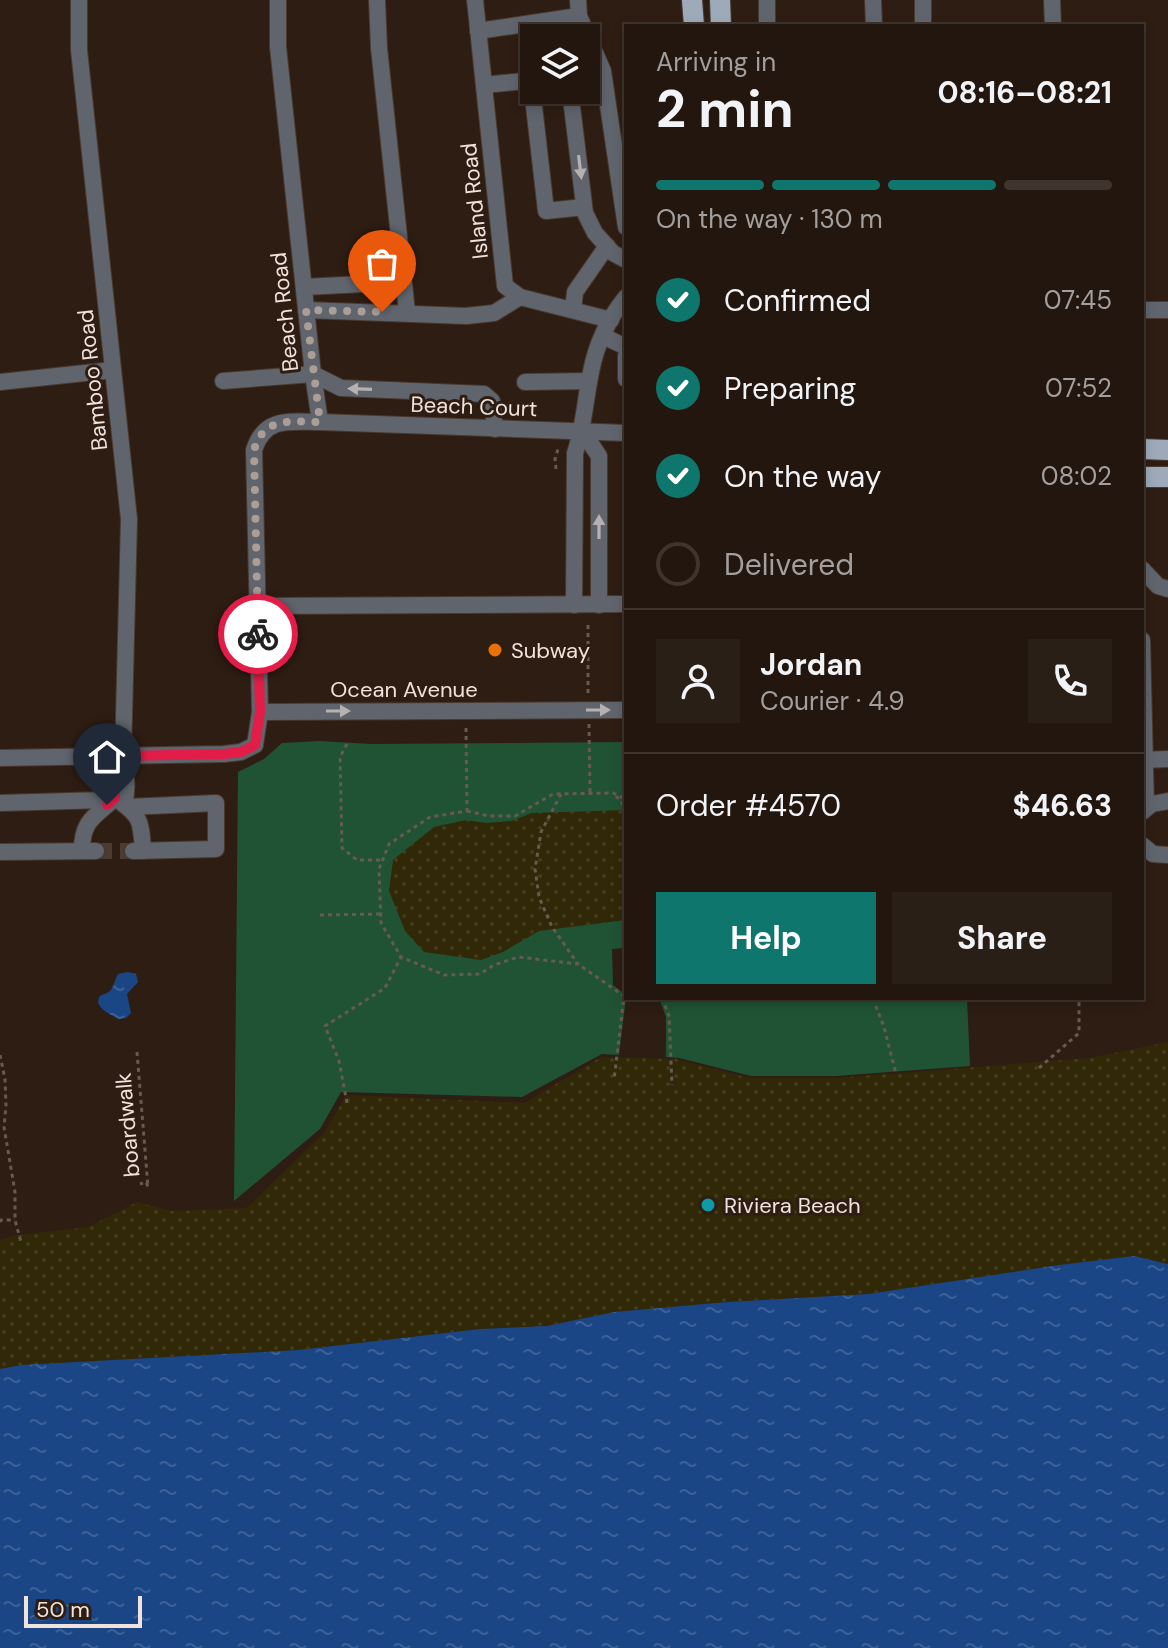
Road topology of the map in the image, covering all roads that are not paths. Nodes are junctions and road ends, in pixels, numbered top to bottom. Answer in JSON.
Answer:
{"nodes":[{"id":1,"x":79,"y":0,"type":"edge"},
{"id":2,"x":278,"y":0,"type":"edge"},
{"id":3,"x":377,"y":0,"type":"edge"},
{"id":4,"x":475,"y":0,"type":"edge"},
{"id":5,"x":692,"y":0,"type":"edge"},
{"id":6,"x":720,"y":0,"type":"edge"},
{"id":7,"x":767,"y":0,"type":"edge"},
{"id":8,"x":873,"y":0,"type":"edge"},
{"id":9,"x":923,"y":0,"type":"edge"},
{"id":10,"x":1052,"y":0,"type":"edge"},
{"id":11,"x":578,"y":8,"type":"edge"},
{"id":12,"x":694,"y":24,"type":"edge"},
{"id":13,"x":721,"y":24,"type":"edge"},
{"id":14,"x":767,"y":24,"type":"edge"},
{"id":15,"x":874,"y":24,"type":"edge"},
{"id":16,"x":923,"y":24,"type":"edge"},
{"id":17,"x":1053,"y":24,"type":"edge"},
{"id":18,"x":478,"y":31,"type":"junction"},
{"id":19,"x":520,"y":81,"type":"edge"},
{"id":20,"x":484,"y":85,"type":"junction"},
{"id":21,"x":535,"y":104,"type":"edge"},
{"id":22,"x":572,"y":104,"type":"edge"},
{"id":23,"x":584,"y":207,"type":"junction"},
{"id":24,"x":624,"y":213,"type":"edge"},
{"id":25,"x":607,"y":246,"type":"junction"},
{"id":26,"x":624,"y":259,"type":"edge"},
{"id":27,"x":382,"y":283,"type":"dead end"},
{"id":28,"x":304,"y":287,"type":"junction"},
{"id":29,"x":520,"y":297,"type":"junction"},
{"id":30,"x":624,"y":300,"type":"edge"},
{"id":31,"x":306,"y":310,"type":"junction"},
{"id":32,"x":573,"y":310,"type":"junction"},
{"id":33,"x":1144,"y":310,"type":"edge"},
{"id":34,"x":1168,"y":310,"type":"edge"},
{"id":35,"x":407,"y":312,"type":"junction"},
{"id":36,"x":611,"y":320,"type":"junction"},
{"id":37,"x":603,"y":336,"type":"junction"},
{"id":38,"x":624,"y":346,"type":"edge"},
{"id":39,"x":113,"y":370,"type":"junction"},
{"id":40,"x":313,"y":374,"type":"junction"},
{"id":41,"x":223,"y":381,"type":"dead end"},
{"id":42,"x":589,"y":381,"type":"junction"},
{"id":43,"x":0,"y":382,"type":"edge"},
{"id":44,"x":525,"y":382,"type":"dead end"},
{"id":45,"x":320,"y":422,"type":"junction"},
{"id":46,"x":495,"y":429,"type":"junction"},
{"id":47,"x":583,"y":432,"type":"junction"},
{"id":48,"x":624,"y":433,"type":"edge"},
{"id":49,"x":1144,"y":449,"type":"edge"},
{"id":50,"x":1168,"y":450,"type":"edge"},
{"id":51,"x":1144,"y":477,"type":"edge"},
{"id":52,"x":1168,"y":477,"type":"edge"},
{"id":53,"x":1144,"y":571,"type":"edge"},
{"id":54,"x":1168,"y":589,"type":"edge"},
{"id":55,"x":624,"y":604,"type":"edge"},
{"id":56,"x":574,"y":605,"type":"junction"},
{"id":57,"x":599,"y":605,"type":"junction"},
{"id":58,"x":258,"y":606,"type":"junction"},
{"id":59,"x":624,"y":710,"type":"edge"},
{"id":60,"x":260,"y":712,"type":"junction"},
{"id":61,"x":123,"y":756,"type":"junction"},
{"id":62,"x":0,"y":758,"type":"edge"},
{"id":63,"x":1168,"y":759,"type":"edge"},
{"id":64,"x":1144,"y":760,"type":"edge"},
{"id":65,"x":1168,"y":801,"type":"edge"},
{"id":66,"x":0,"y":803,"type":"edge"},
{"id":67,"x":122,"y":803,"type":"junction"},
{"id":68,"x":1144,"y":810,"type":"edge"},
{"id":69,"x":1144,"y":847,"type":"edge"},
{"id":70,"x":0,"y":852,"type":"edge"},
{"id":71,"x":1168,"y":855,"type":"edge"}],
"edges":[{"from":1,"to":39,"type":"street","name":"Bamboo Road"},
{"from":2,"to":28,"type":"street","name":"Beach Road"},
{"from":3,"to":35,"type":"street"},
{"from":4,"to":18,"type":"street","name":"Island Road"},
{"from":5,"to":12,"type":"main road"},
{"from":6,"to":13,"type":"main road"},
{"from":7,"to":14,"type":"street"},
{"from":8,"to":15,"type":"street"},
{"from":9,"to":16,"type":"street"},
{"from":10,"to":17,"type":"street"},
{"from":11,"to":18,"type":"street"},
{"from":11,"to":24,"type":"street"},
{"from":18,"to":20,"type":"street","name":"Island Road"},
{"from":19,"to":20,"type":"street"},
{"from":20,"to":29,"type":"street","name":"Island Road"},
{"from":21,"to":23,"type":"street"},
{"from":22,"to":23,"type":"street","one_way":true},
{"from":23,"to":25,"type":"street"},
{"from":25,"to":26,"type":"street"},
{"from":25,"to":32,"type":"street"},
{"from":27,"to":28,"type":"street"},
{"from":28,"to":31,"type":"street","name":"Beach Road"},
{"from":29,"to":32,"type":"street"},
{"from":29,"to":35,"type":"street"},
{"from":30,"to":36,"type":"street"},
{"from":31,"to":35,"type":"street"},
{"from":31,"to":40,"type":"street","name":"Beach Road"},
{"from":32,"to":36,"type":"street"},
{"from":33,"to":34,"type":"street"},
{"from":36,"to":37,"type":"street"},
{"from":37,"to":38,"type":"street"},
{"from":37,"to":42,"type":"street"},
{"from":39,"to":43,"type":"street"},
{"from":39,"to":61,"type":"street","name":"Bamboo Road"},
{"from":40,"to":41,"type":"street"},
{"from":40,"to":45,"type":"street","name":"Beach Road"},
{"from":46,"to":40,"type":"street","one_way":true},
{"from":42,"to":44,"type":"street"},
{"from":42,"to":47,"type":"street"},
{"from":45,"to":46,"type":"street","name":"Beach Court"},
{"from":45,"to":58,"type":"street"},
{"from":46,"to":47,"type":"street","name":"Beach Court"},
{"from":47,"to":48,"type":"street","name":"Beach Court"},
{"from":47,"to":56,"type":"street"},
{"from":57,"to":47,"type":"street","one_way":true},
{"from":49,"to":50,"type":"main road"},
{"from":51,"to":52,"type":"main road"},
{"from":53,"to":54,"type":"street"},
{"from":55,"to":57,"type":"street"},
{"from":56,"to":57,"type":"street"},
{"from":56,"to":58,"type":"street"},
{"from":58,"to":60,"type":"street"},
{"from":60,"to":59,"type":"street","name":"Ocean Avenue","one_way":true},
{"from":60,"to":61,"type":"street"},
{"from":61,"to":62,"type":"street"},
{"from":61,"to":67,"type":"street","name":"Bamboo Road"},
{"from":63,"to":64,"type":"street"},
{"from":65,"to":68,"type":"street"},
{"from":66,"to":67,"type":"street"},
{"from":67,"to":67,"type":"street"},
{"from":67,"to":70,"type":"street"},
{"from":69,"to":71,"type":"street"}]}
